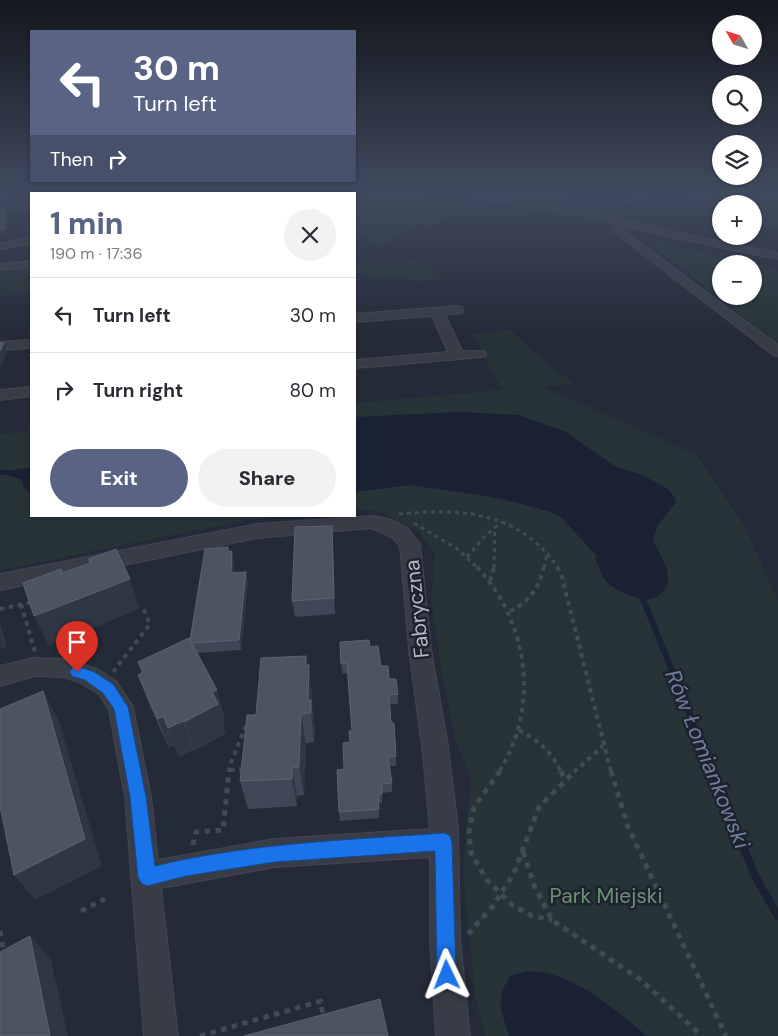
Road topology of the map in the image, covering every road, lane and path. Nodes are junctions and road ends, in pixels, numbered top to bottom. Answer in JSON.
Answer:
{"nodes":[{"id":1,"x":631,"y":239,"type":"edge"},
{"id":2,"x":697,"y":239,"type":"edge"},
{"id":3,"x":30,"y":240,"type":"edge"},
{"id":4,"x":0,"y":244,"type":"edge"},
{"id":5,"x":778,"y":256,"type":"edge"},
{"id":6,"x":30,"y":264,"type":"edge"},
{"id":7,"x":0,"y":267,"type":"edge"},
{"id":8,"x":456,"y":310,"type":"dead end"},
{"id":9,"x":437,"y":312,"type":"junction"},
{"id":10,"x":356,"y":318,"type":"edge"},
{"id":11,"x":30,"y":344,"type":"edge"},
{"id":12,"x":0,"y":346,"type":"edge"},
{"id":13,"x":778,"y":352,"type":"edge"},
{"id":14,"x":479,"y":354,"type":"dead end"},
{"id":15,"x":457,"y":356,"type":"junction"},
{"id":16,"x":356,"y":364,"type":"edge"},
{"id":17,"x":30,"y":392,"type":"edge"},
{"id":18,"x":0,"y":395,"type":"edge"},
{"id":19,"x":501,"y":522,"type":"junction"},
{"id":20,"x":495,"y":527,"type":"junction"},
{"id":21,"x":547,"y":553,"type":"junction"},
{"id":22,"x":467,"y":558,"type":"junction"},
{"id":23,"x":490,"y":581,"type":"junction"},
{"id":24,"x":0,"y":582,"type":"edge"},
{"id":25,"x":40,"y":601,"type":"edge"},
{"id":26,"x":21,"y":604,"type":"junction"},
{"id":27,"x":143,"y":608,"type":"dead end"},
{"id":28,"x":0,"y":609,"type":"edge"},
{"id":29,"x":510,"y":611,"type":"junction"},
{"id":30,"x":37,"y":657,"type":"dead end"},
{"id":31,"x":112,"y":674,"type":"dead end"},
{"id":32,"x":0,"y":676,"type":"edge"},
{"id":33,"x":254,"y":723,"type":"edge"},
{"id":34,"x":519,"y":730,"type":"junction"},
{"id":35,"x":603,"y":746,"type":"junction"},
{"id":36,"x":246,"y":768,"type":"edge"},
{"id":37,"x":230,"y":770,"type":"junction"},
{"id":38,"x":565,"y":781,"type":"junction"},
{"id":39,"x":444,"y":842,"type":"junction"},
{"id":40,"x":192,"y":851,"type":"dead end"},
{"id":41,"x":523,"y":852,"type":"junction"},
{"id":42,"x":147,"y":877,"type":"junction"},
{"id":43,"x":501,"y":894,"type":"junction"},
{"id":44,"x":104,"y":900,"type":"dead end"},
{"id":45,"x":81,"y":911,"type":"dead end"},
{"id":46,"x":552,"y":920,"type":"junction"},
{"id":47,"x":0,"y":931,"type":"edge"},
{"id":48,"x":445,"y":939,"type":"junction"},
{"id":49,"x":5,"y":959,"type":"edge"},
{"id":50,"x":324,"y":1026,"type":"edge"},
{"id":51,"x":161,"y":1036,"type":"edge"},
{"id":52,"x":200,"y":1036,"type":"edge"},
{"id":53,"x":453,"y":1036,"type":"edge"},
{"id":54,"x":702,"y":1036,"type":"edge"},
{"id":55,"x":726,"y":1036,"type":"edge"}],
"edges":[{"from":1,"to":13,"type":"street"},
{"from":2,"to":5,"type":"street"},
{"from":3,"to":4,"type":"street"},
{"from":6,"to":7,"type":"street"},
{"from":8,"to":9,"type":"street"},
{"from":9,"to":10,"type":"street"},
{"from":9,"to":15,"type":"street"},
{"from":11,"to":12,"type":"street"},
{"from":14,"to":15,"type":"street"},
{"from":15,"to":16,"type":"street"},
{"from":17,"to":18,"type":"street"},
{"from":19,"to":20,"type":"path"},
{"from":19,"to":21,"type":"path"},
{"from":19,"to":22,"type":"path"},
{"from":20,"to":22,"type":"path"},
{"from":20,"to":23,"type":"path"},
{"from":21,"to":29,"type":"path"},
{"from":21,"to":35,"type":"path"},
{"from":22,"to":23,"type":"path"},
{"from":23,"to":29,"type":"path"},
{"from":24,"to":39,"type":"street","name":"Fabryczna"},
{"from":25,"to":26,"type":"path"},
{"from":26,"to":28,"type":"path"},
{"from":26,"to":30,"type":"path"},
{"from":27,"to":31,"type":"path"},
{"from":29,"to":34,"type":"path"},
{"from":32,"to":42,"type":"street"},
{"from":33,"to":37,"type":"path"},
{"from":34,"to":38,"type":"path"},
{"from":34,"to":43,"type":"path"},
{"from":35,"to":38,"type":"path"},
{"from":35,"to":55,"type":"path"},
{"from":36,"to":37,"type":"path"},
{"from":37,"to":40,"type":"path"},
{"from":38,"to":41,"type":"path"},
{"from":39,"to":42,"type":"street"},
{"from":39,"to":48,"type":"street","name":"Fabryczna"},
{"from":41,"to":43,"type":"path"},
{"from":41,"to":46,"type":"path"},
{"from":42,"to":51,"type":"street"},
{"from":43,"to":46,"type":"path"},
{"from":43,"to":48,"type":"path"},
{"from":44,"to":45,"type":"path"},
{"from":46,"to":54,"type":"path"},
{"from":47,"to":49,"type":"path"},
{"from":48,"to":53,"type":"street","name":"Fabryczna"},
{"from":50,"to":52,"type":"path"}]}
